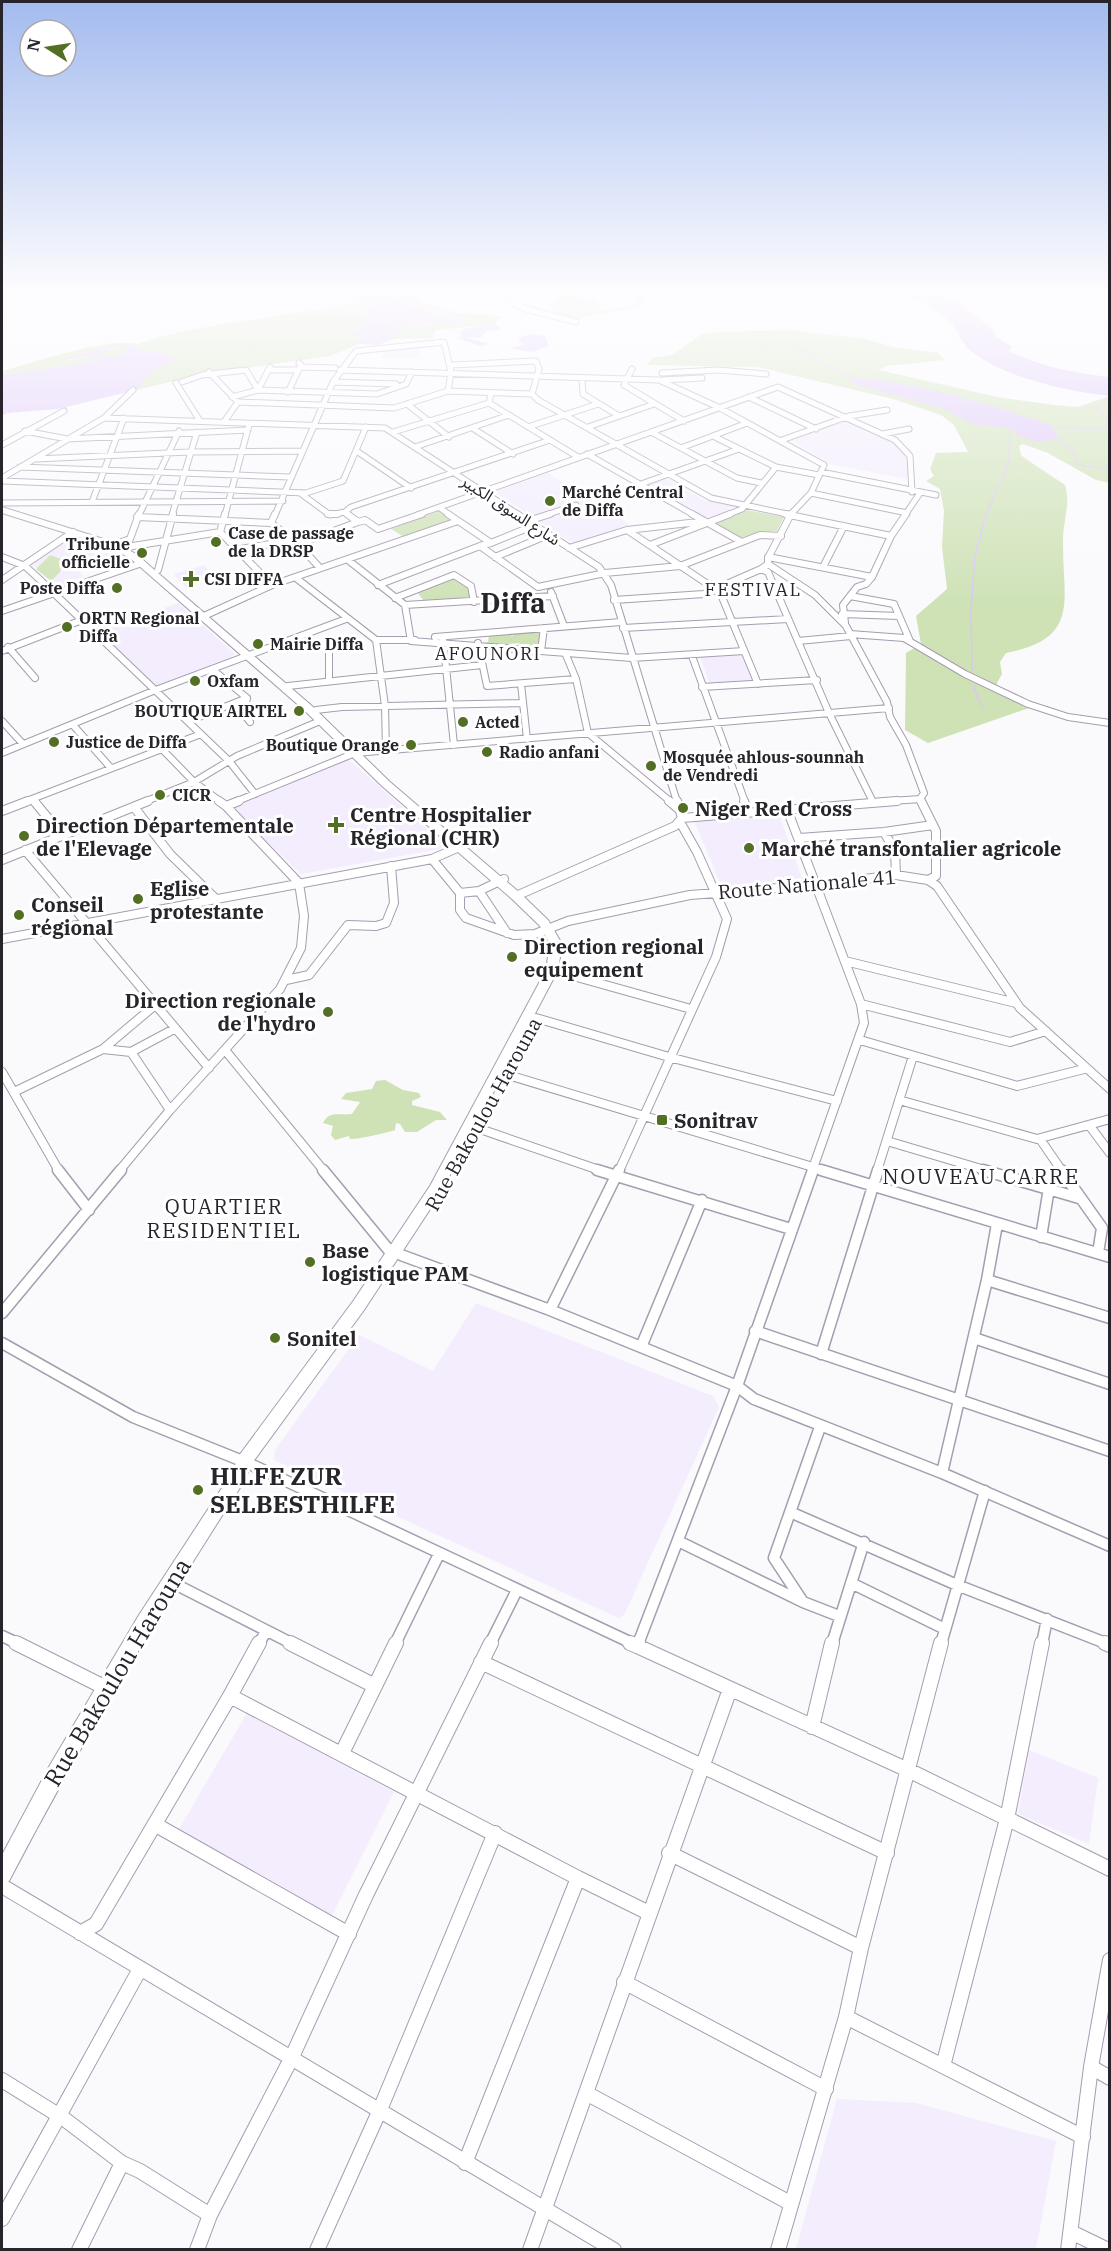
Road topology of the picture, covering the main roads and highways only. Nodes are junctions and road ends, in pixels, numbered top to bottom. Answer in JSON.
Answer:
{"nodes":[{"id":1,"x":2,"y":507,"type":"edge"},
{"id":2,"x":207,"y":615,"type":"junction"},
{"id":3,"x":249,"y":655,"type":"junction"},
{"id":4,"x":359,"y":753,"type":"junction"},
{"id":5,"x":552,"y":929,"type":"junction"},
{"id":6,"x":397,"y":1254,"type":"junction"},
{"id":7,"x":2,"y":1874,"type":"edge"}],
"edges":[{"from":1,"to":2,"type":"highway"},
{"from":1,"to":2,"type":"highway"},
{"from":2,"to":3,"type":"highway"},
{"from":3,"to":4,"type":"highway"},
{"from":3,"to":4,"type":"highway"},
{"from":4,"to":5,"type":"highway"},
{"from":5,"to":6,"type":"highway","name":"Rue Bakoulou Harouna"},
{"from":5,"to":6,"type":"highway","name":"Rue Bakoulou Harouna"},
{"from":6,"to":7,"type":"highway","name":"Rue Bakoulou Harouna"}]}
